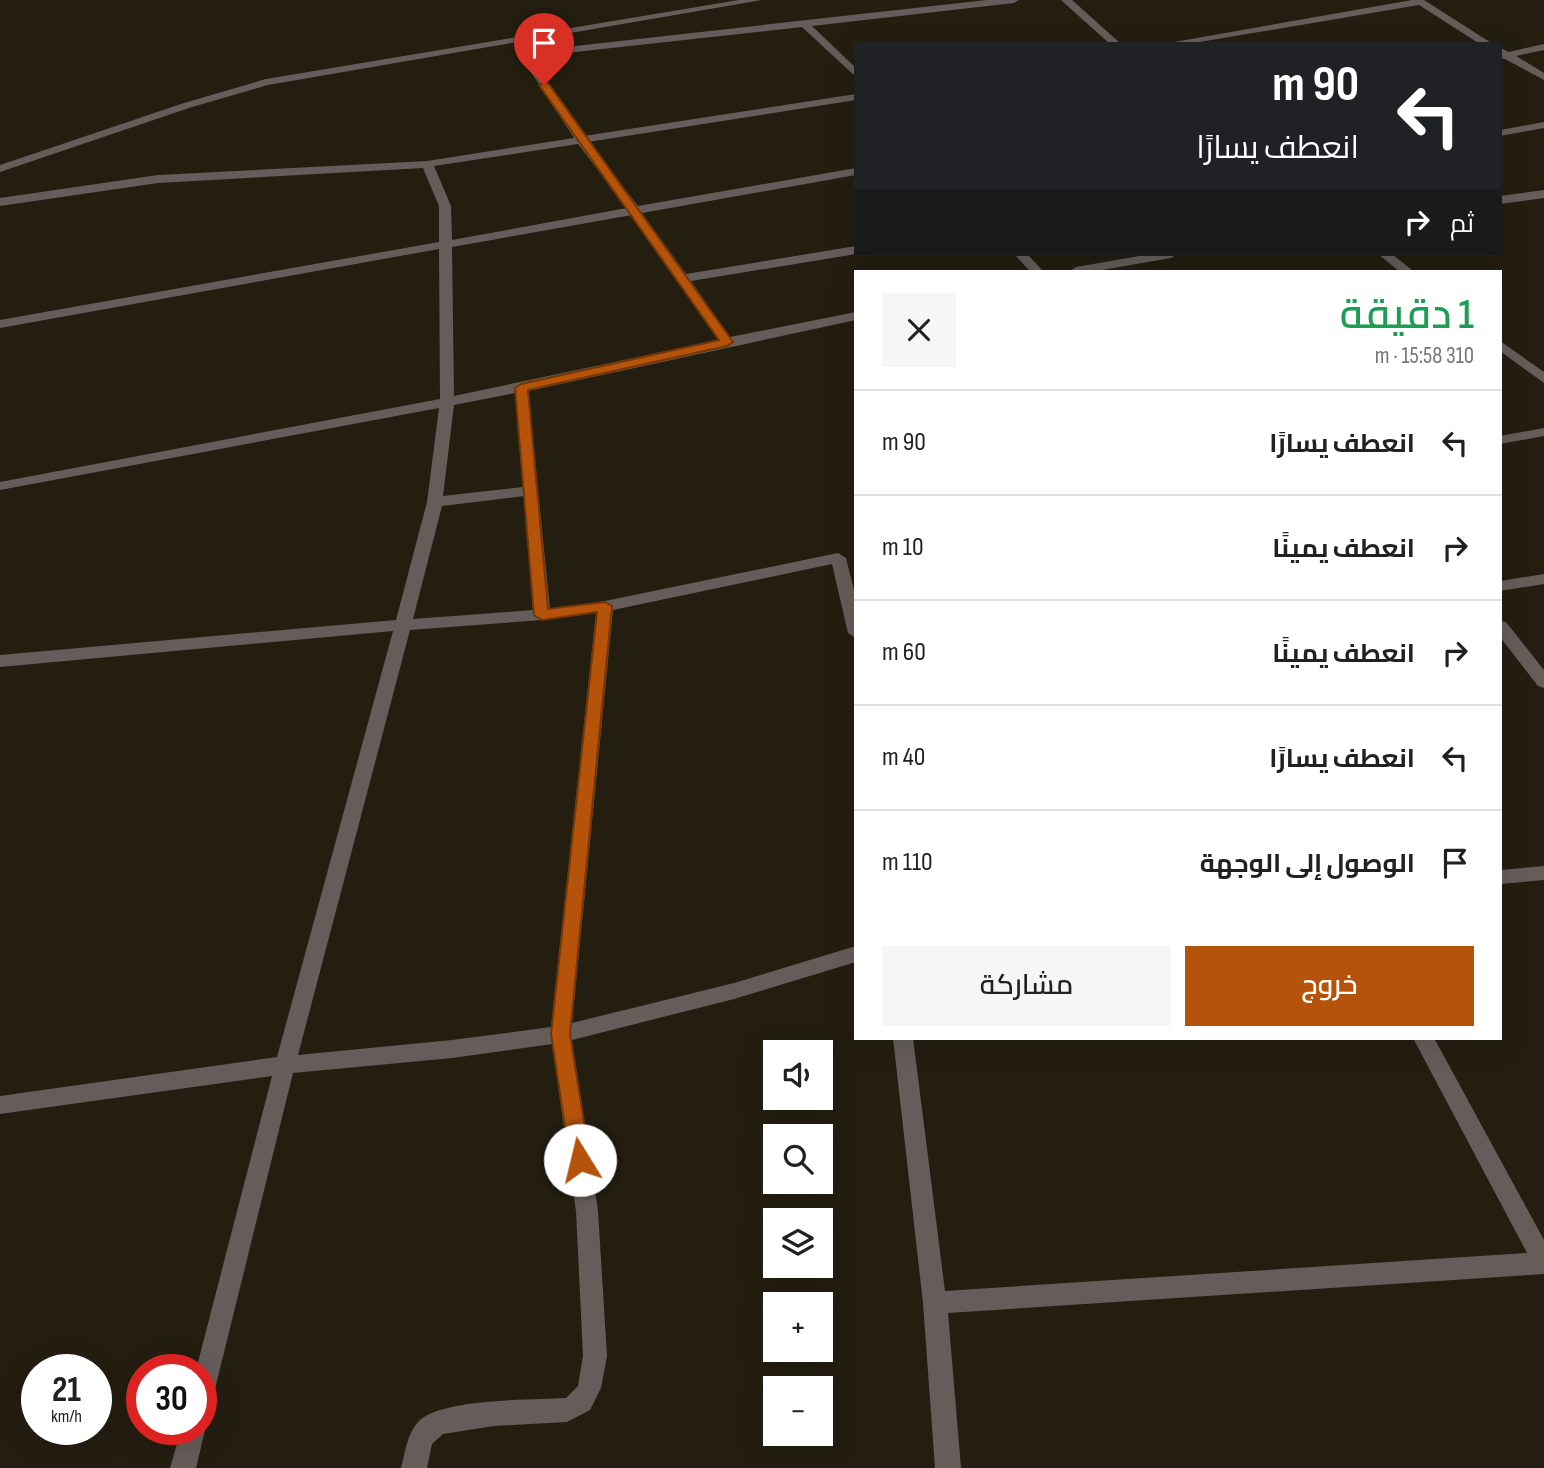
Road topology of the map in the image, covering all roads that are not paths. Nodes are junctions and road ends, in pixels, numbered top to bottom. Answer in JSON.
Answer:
{"nodes":[{"id":1,"x":757,"y":0,"type":"edge"},
{"id":2,"x":1014,"y":0,"type":"edge"},
{"id":3,"x":1066,"y":0,"type":"edge"},
{"id":4,"x":1418,"y":1,"type":"edge"},
{"id":5,"x":805,"y":24,"type":"junction"},
{"id":6,"x":1114,"y":42,"type":"edge"},
{"id":7,"x":1180,"y":42,"type":"edge"},
{"id":8,"x":1485,"y":42,"type":"edge"},
{"id":9,"x":1544,"y":47,"type":"edge"},
{"id":10,"x":1502,"y":55,"type":"edge"},
{"id":11,"x":854,"y":72,"type":"edge"},
{"id":12,"x":1544,"y":77,"type":"edge"},
{"id":13,"x":854,"y":97,"type":"edge"},
{"id":14,"x":1544,"y":125,"type":"edge"},
{"id":15,"x":1502,"y":133,"type":"edge"},
{"id":16,"x":581,"y":140,"type":"junction"},
{"id":17,"x":427,"y":164,"type":"junction"},
{"id":18,"x":0,"y":169,"type":"edge"},
{"id":19,"x":854,"y":170,"type":"edge"},
{"id":20,"x":1544,"y":194,"type":"edge"},
{"id":21,"x":1502,"y":200,"type":"edge"},
{"id":22,"x":0,"y":202,"type":"edge"},
{"id":23,"x":635,"y":211,"type":"junction"},
{"id":24,"x":446,"y":243,"type":"junction"},
{"id":25,"x":854,"y":250,"type":"edge"},
{"id":26,"x":1022,"y":256,"type":"edge"},
{"id":27,"x":1160,"y":256,"type":"edge"},
{"id":28,"x":1387,"y":256,"type":"edge"},
{"id":29,"x":1036,"y":270,"type":"edge"},
{"id":30,"x":1082,"y":270,"type":"edge"},
{"id":31,"x":1406,"y":270,"type":"edge"},
{"id":32,"x":681,"y":279,"type":"junction"},
{"id":33,"x":854,"y":316,"type":"edge"},
{"id":34,"x":0,"y":324,"type":"edge"},
{"id":35,"x":727,"y":342,"type":"junction"},
{"id":36,"x":1502,"y":347,"type":"edge"},
{"id":37,"x":1544,"y":379,"type":"edge"},
{"id":38,"x":521,"y":388,"type":"junction"},
{"id":39,"x":447,"y":402,"type":"junction"},
{"id":40,"x":1544,"y":432,"type":"edge"},
{"id":41,"x":1502,"y":440,"type":"edge"},
{"id":42,"x":0,"y":486,"type":"edge"},
{"id":43,"x":531,"y":491,"type":"junction"},
{"id":44,"x":435,"y":502,"type":"junction"},
{"id":45,"x":847,"y":556,"type":"edge"},
{"id":46,"x":1544,"y":579,"type":"edge"},
{"id":47,"x":1502,"y":586,"type":"edge"},
{"id":48,"x":605,"y":606,"type":"junction"},
{"id":49,"x":542,"y":615,"type":"junction"},
{"id":50,"x":854,"y":616,"type":"edge"},
{"id":51,"x":403,"y":625,"type":"junction"},
{"id":52,"x":1502,"y":629,"type":"edge"},
{"id":53,"x":0,"y":662,"type":"edge"},
{"id":54,"x":1544,"y":682,"type":"edge"},
{"id":55,"x":1544,"y":873,"type":"edge"},
{"id":56,"x":1502,"y":877,"type":"edge"},
{"id":57,"x":854,"y":955,"type":"edge"},
{"id":58,"x":561,"y":1034,"type":"junction"},
{"id":59,"x":903,"y":1040,"type":"edge"},
{"id":60,"x":1424,"y":1040,"type":"edge"},
{"id":61,"x":285,"y":1065,"type":"junction"},
{"id":62,"x":0,"y":1105,"type":"edge"},
{"id":63,"x":1544,"y":1263,"type":"edge"},
{"id":64,"x":935,"y":1303,"type":"junction"},
{"id":65,"x":212,"y":1354,"type":"edge"},
{"id":66,"x":189,"y":1445,"type":"edge"},
{"id":67,"x":183,"y":1468,"type":"edge"},
{"id":68,"x":414,"y":1468,"type":"edge"},
{"id":69,"x":948,"y":1468,"type":"edge"}],
"edges":[{"from":1,"to":18,"type":"street"},
{"from":2,"to":5,"type":"street"},
{"from":3,"to":6,"type":"street"},
{"from":4,"to":7,"type":"street"},
{"from":4,"to":8,"type":"street"},
{"from":5,"to":11,"type":"street"},
{"from":5,"to":16,"type":"street"},
{"from":9,"to":10,"type":"street"},
{"from":10,"to":12,"type":"street"},
{"from":13,"to":16,"type":"street"},
{"from":14,"to":15,"type":"street"},
{"from":16,"to":17,"type":"street"},
{"from":16,"to":23,"type":"street"},
{"from":17,"to":22,"type":"street"},
{"from":17,"to":24,"type":"street"},
{"from":19,"to":23,"type":"street"},
{"from":20,"to":21,"type":"street"},
{"from":23,"to":24,"type":"street"},
{"from":23,"to":32,"type":"street"},
{"from":24,"to":34,"type":"street"},
{"from":24,"to":39,"type":"street"},
{"from":25,"to":32,"type":"street"},
{"from":26,"to":29,"type":"street"},
{"from":27,"to":30,"type":"street"},
{"from":28,"to":31,"type":"street"},
{"from":32,"to":35,"type":"street"},
{"from":33,"to":35,"type":"street"},
{"from":35,"to":38,"type":"street"},
{"from":36,"to":37,"type":"street"},
{"from":38,"to":39,"type":"street"},
{"from":38,"to":43,"type":"street"},
{"from":39,"to":42,"type":"street"},
{"from":39,"to":44,"type":"street"},
{"from":40,"to":41,"type":"street"},
{"from":43,"to":44,"type":"street"},
{"from":43,"to":49,"type":"street"},
{"from":44,"to":51,"type":"street"},
{"from":45,"to":48,"type":"street"},
{"from":45,"to":50,"type":"street"},
{"from":46,"to":47,"type":"street"},
{"from":48,"to":49,"type":"street"},
{"from":48,"to":58,"type":"street"},
{"from":49,"to":51,"type":"street"},
{"from":51,"to":53,"type":"street"},
{"from":51,"to":61,"type":"street"},
{"from":52,"to":54,"type":"street"},
{"from":55,"to":56,"type":"street"},
{"from":57,"to":58,"type":"street"},
{"from":58,"to":61,"type":"street"},
{"from":58,"to":68,"type":"street"},
{"from":59,"to":64,"type":"street"},
{"from":60,"to":63,"type":"street"},
{"from":61,"to":62,"type":"street"},
{"from":61,"to":65,"type":"street"},
{"from":63,"to":64,"type":"street"},
{"from":64,"to":69,"type":"street"},
{"from":66,"to":67,"type":"street"}]}
